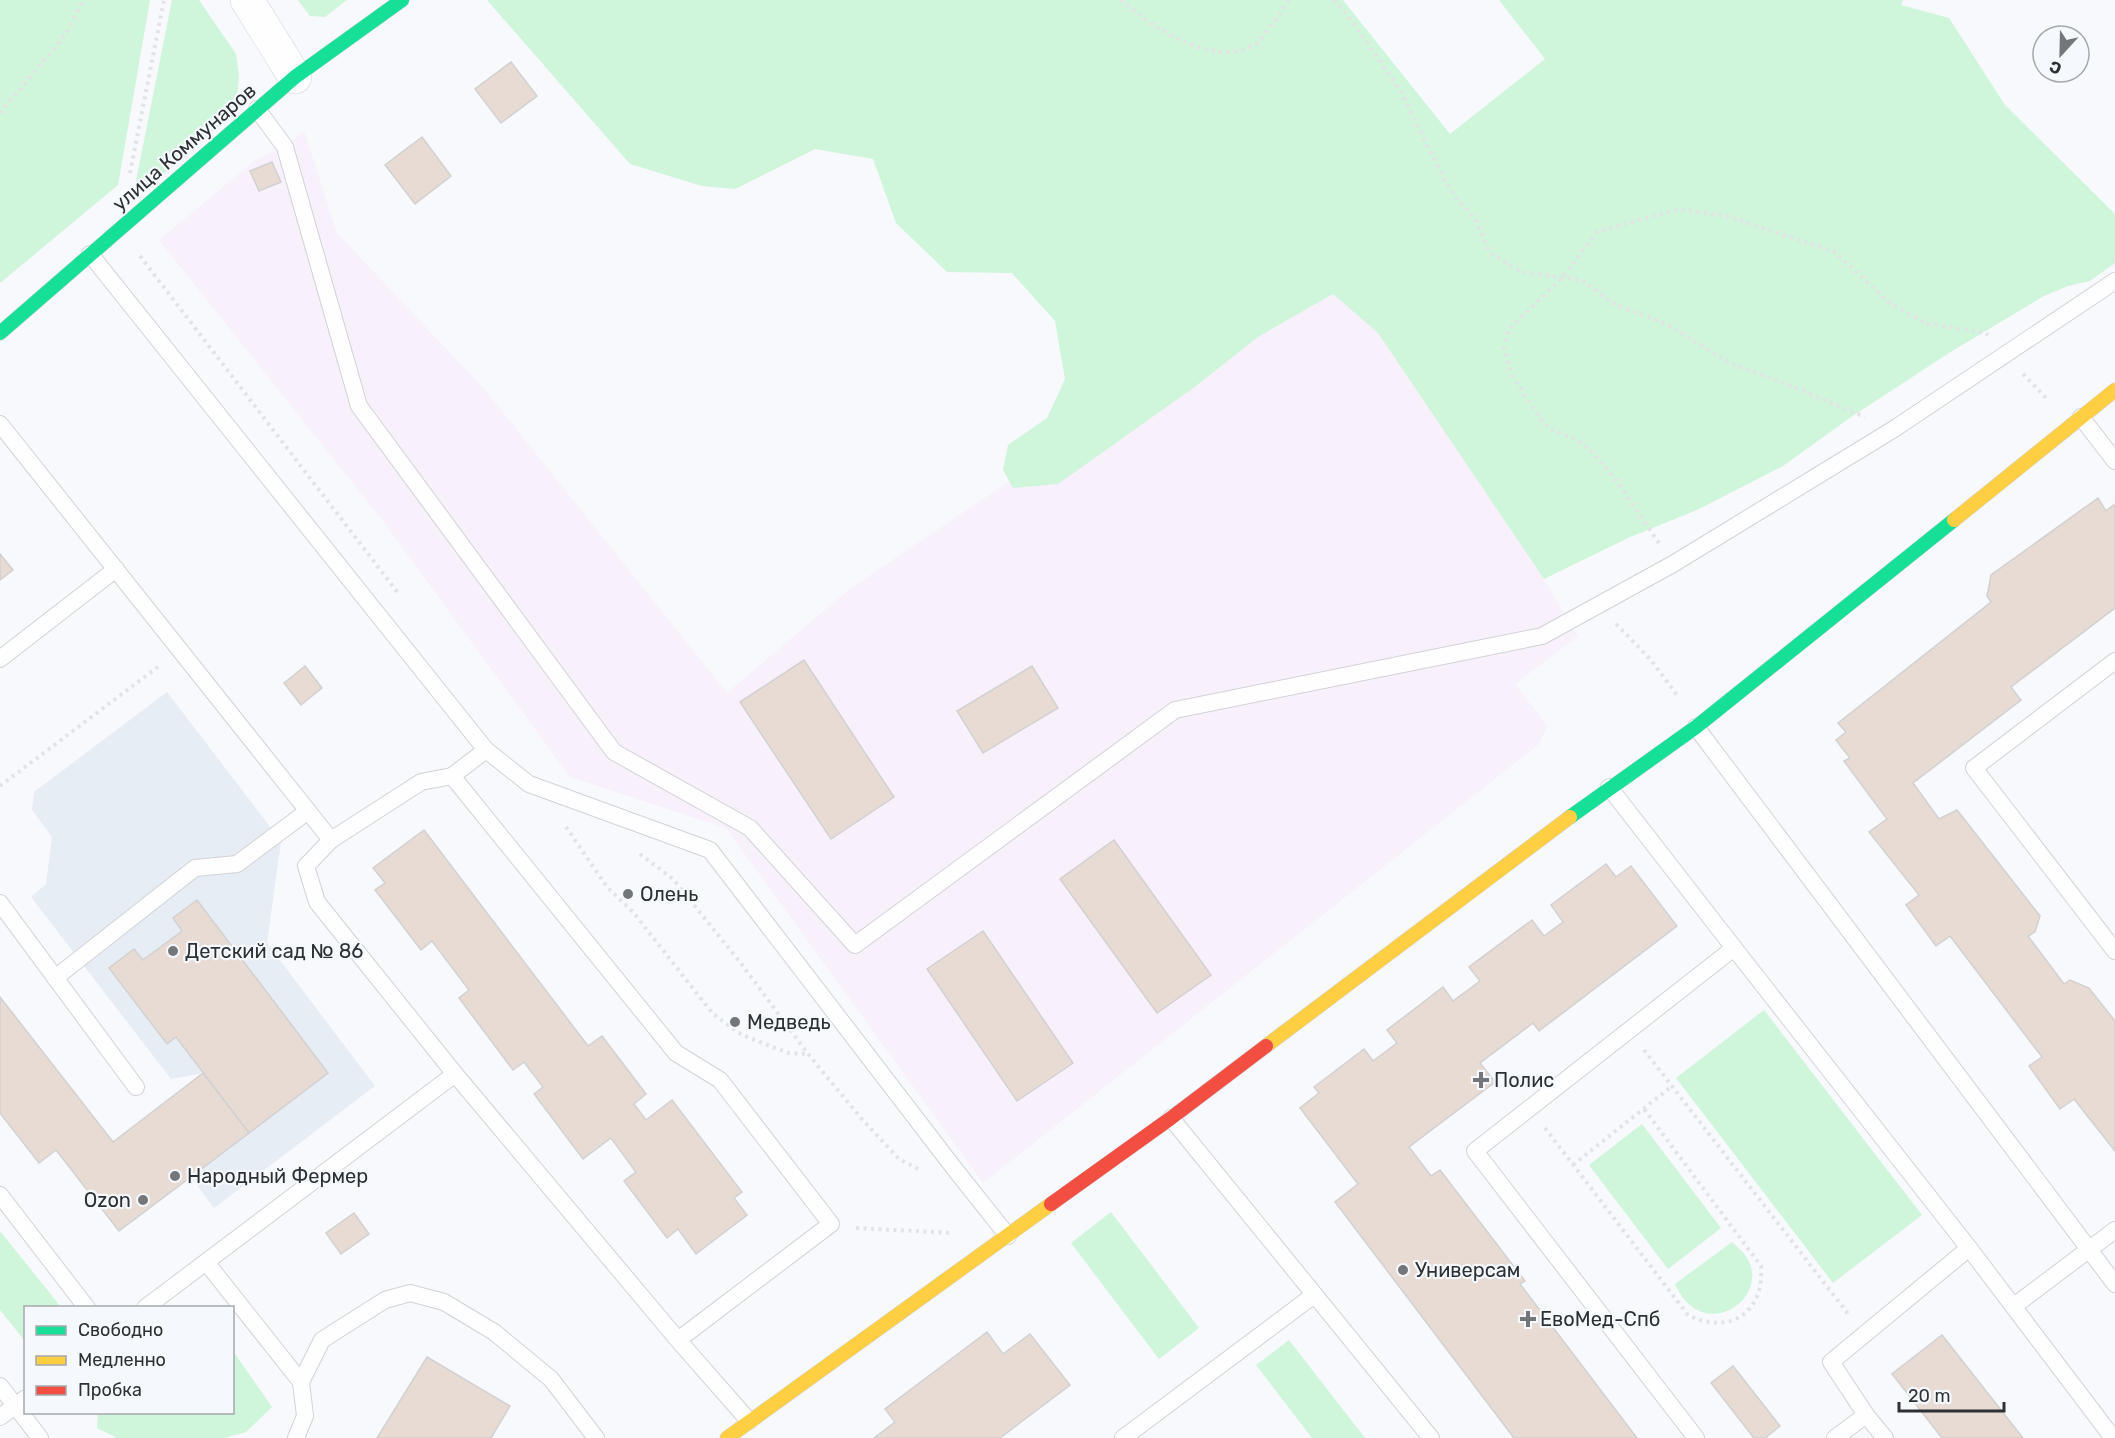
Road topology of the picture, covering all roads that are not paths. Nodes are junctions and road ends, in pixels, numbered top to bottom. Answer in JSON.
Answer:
{"nodes":[{"id":1,"x":247,"y":0,"type":"edge"},
{"id":2,"x":402,"y":0,"type":"edge"},
{"id":3,"x":295,"y":77,"type":"junction"},
{"id":4,"x":257,"y":109,"type":"junction"},
{"id":5,"x":90,"y":254,"type":"junction"},
{"id":6,"x":2115,"y":281,"type":"edge"},
{"id":7,"x":0,"y":333,"type":"edge"},
{"id":8,"x":2115,"y":390,"type":"edge"},
{"id":9,"x":2081,"y":417,"type":"junction"},
{"id":10,"x":0,"y":424,"type":"edge"},
{"id":11,"x":2115,"y":461,"type":"edge"},
{"id":12,"x":116,"y":568,"type":"junction"},
{"id":13,"x":0,"y":659,"type":"edge"},
{"id":14,"x":2115,"y":661,"type":"edge"},
{"id":15,"x":1696,"y":727,"type":"junction"},
{"id":16,"x":486,"y":750,"type":"junction"},
{"id":17,"x":452,"y":776,"type":"junction"},
{"id":18,"x":1609,"y":787,"type":"junction"},
{"id":19,"x":308,"y":811,"type":"junction"},
{"id":20,"x":331,"y":840,"type":"junction"},
{"id":21,"x":0,"y":903,"type":"edge"},
{"id":22,"x":1734,"y":948,"type":"junction"},
{"id":23,"x":2115,"y":951,"type":"edge"},
{"id":24,"x":55,"y":978,"type":"junction"},
{"id":25,"x":455,"y":1074,"type":"junction"},
{"id":26,"x":136,"y":1087,"type":"dead end"},
{"id":27,"x":1171,"y":1118,"type":"junction"},
{"id":28,"x":0,"y":1195,"type":"edge"},
{"id":29,"x":2115,"y":1230,"type":"edge"},
{"id":30,"x":1008,"y":1236,"type":"junction"},
{"id":31,"x":1969,"y":1248,"type":"junction"},
{"id":32,"x":2089,"y":1250,"type":"junction"},
{"id":33,"x":206,"y":1262,"type":"junction"},
{"id":34,"x":2115,"y":1284,"type":"edge"},
{"id":35,"x":1314,"y":1295,"type":"junction"},
{"id":36,"x":85,"y":1306,"type":"edge"},
{"id":37,"x":148,"y":1306,"type":"edge"},
{"id":38,"x":2014,"y":1306,"type":"junction"},
{"id":39,"x":678,"y":1340,"type":"junction"},
{"id":40,"x":302,"y":1382,"type":"junction"},
{"id":41,"x":0,"y":1386,"type":"edge"},
{"id":42,"x":20,"y":1402,"type":"edge"},
{"id":43,"x":27,"y":1414,"type":"edge"},
{"id":44,"x":1866,"y":1415,"type":"junction"},
{"id":45,"x":0,"y":1417,"type":"edge"},
{"id":46,"x":749,"y":1421,"type":"junction"},
{"id":47,"x":40,"y":1438,"type":"edge"},
{"id":48,"x":296,"y":1438,"type":"edge"},
{"id":49,"x":596,"y":1438,"type":"edge"},
{"id":50,"x":727,"y":1438,"type":"edge"},
{"id":51,"x":1123,"y":1438,"type":"edge"},
{"id":52,"x":1431,"y":1438,"type":"edge"},
{"id":53,"x":1696,"y":1438,"type":"edge"},
{"id":54,"x":1835,"y":1438,"type":"edge"},
{"id":55,"x":1885,"y":1438,"type":"edge"},
{"id":56,"x":2113,"y":1438,"type":"edge"}],
"edges":[{"from":1,"to":3,"type":"street"},
{"from":2,"to":3,"type":"street","name":"улица Коммунаров"},
{"from":3,"to":4,"type":"street","name":"улица Коммунаров"},
{"from":4,"to":5,"type":"street","name":"улица Коммунаров"},
{"from":4,"to":6,"type":"lane"},
{"from":5,"to":7,"type":"street","name":"улица Коммунаров"},
{"from":5,"to":16,"type":"lane"},
{"from":8,"to":9,"type":"street"},
{"from":9,"to":11,"type":"lane"},
{"from":9,"to":15,"type":"street"},
{"from":10,"to":12,"type":"lane"},
{"from":12,"to":13,"type":"lane"},
{"from":12,"to":19,"type":"lane"},
{"from":14,"to":23,"type":"lane"},
{"from":15,"to":18,"type":"street"},
{"from":15,"to":32,"type":"lane"},
{"from":16,"to":17,"type":"lane"},
{"from":16,"to":30,"type":"lane"},
{"from":17,"to":20,"type":"lane"},
{"from":17,"to":39,"type":"lane"},
{"from":18,"to":22,"type":"lane"},
{"from":18,"to":27,"type":"street"},
{"from":19,"to":20,"type":"lane"},
{"from":19,"to":24,"type":"lane"},
{"from":20,"to":25,"type":"lane"},
{"from":21,"to":24,"type":"lane"},
{"from":22,"to":31,"type":"lane"},
{"from":22,"to":53,"type":"lane"},
{"from":24,"to":26,"type":"lane"},
{"from":25,"to":33,"type":"lane"},
{"from":25,"to":39,"type":"lane"},
{"from":27,"to":30,"type":"street"},
{"from":27,"to":35,"type":"lane"},
{"from":28,"to":36,"type":"lane"},
{"from":29,"to":32,"type":"lane"},
{"from":30,"to":46,"type":"street"},
{"from":31,"to":38,"type":"lane"},
{"from":31,"to":44,"type":"lane"},
{"from":32,"to":34,"type":"lane"},
{"from":32,"to":38,"type":"lane"},
{"from":33,"to":37,"type":"lane"},
{"from":33,"to":40,"type":"lane"},
{"from":35,"to":51,"type":"lane"},
{"from":35,"to":52,"type":"lane"},
{"from":38,"to":56,"type":"lane"},
{"from":39,"to":46,"type":"lane"},
{"from":40,"to":48,"type":"lane"},
{"from":40,"to":49,"type":"lane"},
{"from":41,"to":42,"type":"lane"},
{"from":42,"to":45,"type":"lane"},
{"from":43,"to":47,"type":"lane"},
{"from":44,"to":54,"type":"lane"},
{"from":44,"to":55,"type":"lane"},
{"from":46,"to":50,"type":"street"}]}
